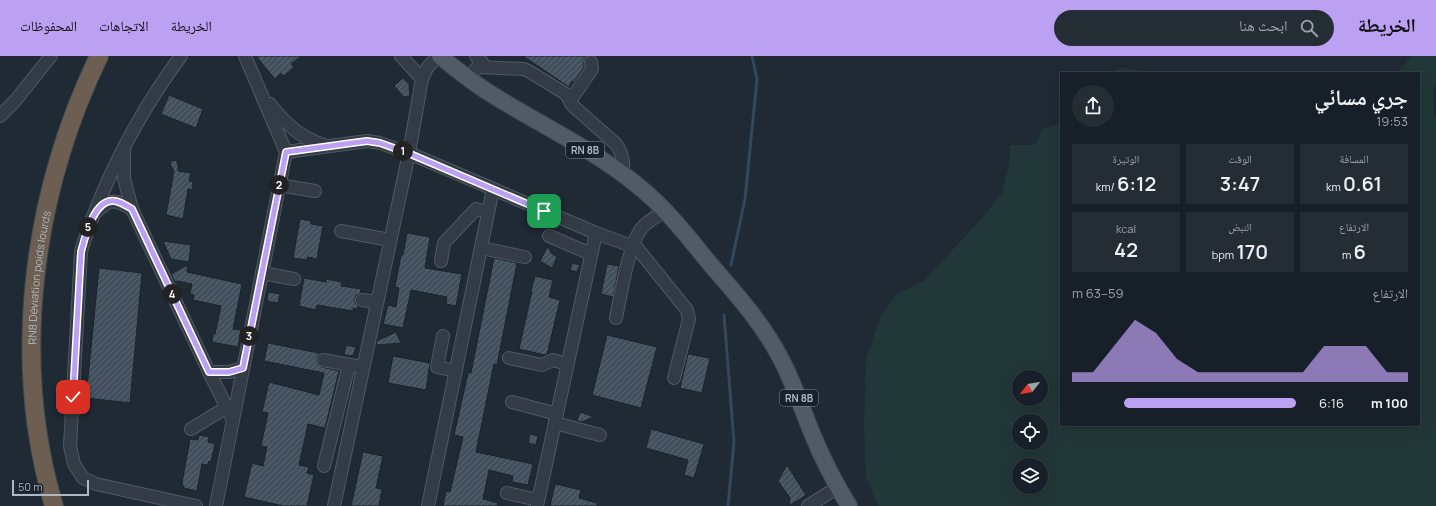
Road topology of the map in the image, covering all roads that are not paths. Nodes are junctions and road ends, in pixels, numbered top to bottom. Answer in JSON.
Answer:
{"nodes":[{"id":1,"x":51,"y":56,"type":"edge"},
{"id":2,"x":99,"y":56,"type":"edge"},
{"id":3,"x":181,"y":56,"type":"edge"},
{"id":4,"x":245,"y":56,"type":"edge"},
{"id":5,"x":401,"y":56,"type":"edge"},
{"id":6,"x":439,"y":56,"type":"edge"},
{"id":7,"x":591,"y":62,"type":"dead end"},
{"id":8,"x":474,"y":67,"type":"edge"},
{"id":9,"x":422,"y":79,"type":"junction"},
{"id":10,"x":260,"y":92,"type":"junction"},
{"id":11,"x":570,"y":102,"type":"junction"},
{"id":12,"x":0,"y":116,"type":"edge"},
{"id":13,"x":124,"y":145,"type":"junction"},
{"id":14,"x":327,"y":146,"type":"junction"},
{"id":15,"x":286,"y":152,"type":"junction"},
{"id":16,"x":408,"y":153,"type":"junction"},
{"id":17,"x":623,"y":174,"type":"junction"},
{"id":18,"x":279,"y":185,"type":"junction"},
{"id":19,"x":493,"y":189,"type":"junction"},
{"id":20,"x":316,"y":191,"type":"dead end"},
{"id":21,"x":132,"y":209,"type":"junction"},
{"id":22,"x":666,"y":211,"type":"junction"},
{"id":23,"x":488,"y":212,"type":"junction"},
{"id":24,"x":94,"y":213,"type":"junction"},
{"id":25,"x":341,"y":231,"type":"dead end"},
{"id":26,"x":596,"y":233,"type":"junction"},
{"id":27,"x":549,"y":236,"type":"dead end"},
{"id":28,"x":390,"y":240,"type":"junction"},
{"id":29,"x":632,"y":246,"type":"junction"},
{"id":30,"x":481,"y":248,"type":"junction"},
{"id":31,"x":591,"y":254,"type":"junction"},
{"id":32,"x":525,"y":257,"type":"dead end"},
{"id":33,"x":441,"y":261,"type":"dead end"},
{"id":34,"x":262,"y":273,"type":"junction"},
{"id":35,"x":294,"y":279,"type":"dead end"},
{"id":36,"x":362,"y":300,"type":"dead end"},
{"id":37,"x":377,"y":302,"type":"junction"},
{"id":38,"x":616,"y":318,"type":"dead end"},
{"id":39,"x":443,"y":336,"type":"dead end"},
{"id":40,"x":509,"y":358,"type":"dead end"},
{"id":41,"x":324,"y":360,"type":"dead end"},
{"id":42,"x":568,"y":364,"type":"junction"},
{"id":43,"x":348,"y":365,"type":"junction"},
{"id":44,"x":243,"y":368,"type":"junction"},
{"id":45,"x":363,"y":368,"type":"junction"},
{"id":46,"x":456,"y":371,"type":"junction"},
{"id":47,"x":209,"y":372,"type":"junction"},
{"id":48,"x":674,"y":378,"type":"dead end"},
{"id":49,"x":512,"y":402,"type":"dead end"},
{"id":50,"x":227,"y":407,"type":"junction"},
{"id":51,"x":556,"y":418,"type":"junction"},
{"id":52,"x":233,"y":420,"type":"junction"},
{"id":53,"x":191,"y":429,"type":"dead end"},
{"id":54,"x":600,"y":434,"type":"dead end"},
{"id":55,"x":324,"y":466,"type":"dead end"},
{"id":56,"x":838,"y":487,"type":"junction"},
{"id":57,"x":507,"y":493,"type":"dead end"},
{"id":58,"x":537,"y":503,"type":"edge"},
{"id":59,"x":54,"y":506,"type":"edge"},
{"id":60,"x":196,"y":506,"type":"edge"},
{"id":61,"x":216,"y":506,"type":"edge"},
{"id":62,"x":334,"y":506,"type":"edge"},
{"id":63,"x":428,"y":506,"type":"edge"},
{"id":64,"x":808,"y":506,"type":"edge"},
{"id":65,"x":849,"y":506,"type":"edge"}],
"edges":[{"from":1,"to":12,"type":"street"},
{"from":2,"to":59,"type":"highway","name":"RN8 Déviation poids lourds"},
{"from":3,"to":13,"type":"street"},
{"from":4,"to":10,"type":"street"},
{"from":5,"to":9,"type":"street"},
{"from":6,"to":8,"type":"main road","number":"RN 8B"},
{"from":6,"to":9,"type":"street"},
{"from":7,"to":11,"type":"street"},
{"from":8,"to":11,"type":"street"},
{"from":8,"to":17,"type":"main road","number":"RN 8B"},
{"from":9,"to":16,"type":"street"},
{"from":10,"to":14,"type":"street"},
{"from":10,"to":15,"type":"street"},
{"from":11,"to":17,"type":"street"},
{"from":13,"to":21,"type":"street"},
{"from":13,"to":24,"type":"street"},
{"from":14,"to":15,"type":"street"},
{"from":14,"to":16,"type":"street"},
{"from":15,"to":18,"type":"street"},
{"from":16,"to":19,"type":"street"},
{"from":16,"to":28,"type":"street"},
{"from":17,"to":22,"type":"main road","number":"RN 8B"},
{"from":18,"to":20,"type":"street"},
{"from":18,"to":34,"type":"street"},
{"from":19,"to":23,"type":"street"},
{"from":19,"to":26,"type":"street"},
{"from":21,"to":24,"type":"street"},
{"from":21,"to":47,"type":"street"},
{"from":22,"to":29,"type":"street"},
{"from":22,"to":56,"type":"main road","number":"RN 8B"},
{"from":23,"to":30,"type":"street"},
{"from":23,"to":33,"type":"street"},
{"from":24,"to":60,"type":"street"},
{"from":25,"to":28,"type":"street"},
{"from":26,"to":29,"type":"street"},
{"from":26,"to":31,"type":"street"},
{"from":27,"to":31,"type":"street"},
{"from":28,"to":37,"type":"street"},
{"from":29,"to":38,"type":"street"},
{"from":29,"to":48,"type":"street"},
{"from":30,"to":32,"type":"street"},
{"from":30,"to":46,"type":"street"},
{"from":31,"to":42,"type":"street"},
{"from":34,"to":35,"type":"street"},
{"from":34,"to":44,"type":"street"},
{"from":36,"to":37,"type":"street"},
{"from":37,"to":45,"type":"street"},
{"from":39,"to":46,"type":"street"},
{"from":40,"to":42,"type":"street"},
{"from":41,"to":43,"type":"street"},
{"from":42,"to":51,"type":"street"},
{"from":43,"to":45,"type":"street"},
{"from":43,"to":55,"type":"street"},
{"from":44,"to":47,"type":"street"},
{"from":44,"to":52,"type":"street"},
{"from":45,"to":62,"type":"street"},
{"from":46,"to":63,"type":"street"},
{"from":47,"to":50,"type":"street"},
{"from":49,"to":51,"type":"street"},
{"from":50,"to":52,"type":"street"},
{"from":50,"to":53,"type":"street"},
{"from":51,"to":54,"type":"street"},
{"from":51,"to":58,"type":"street"},
{"from":52,"to":61,"type":"street"},
{"from":56,"to":64,"type":"street"},
{"from":56,"to":65,"type":"main road","number":"RN 8B"},
{"from":57,"to":58,"type":"street"}]}
